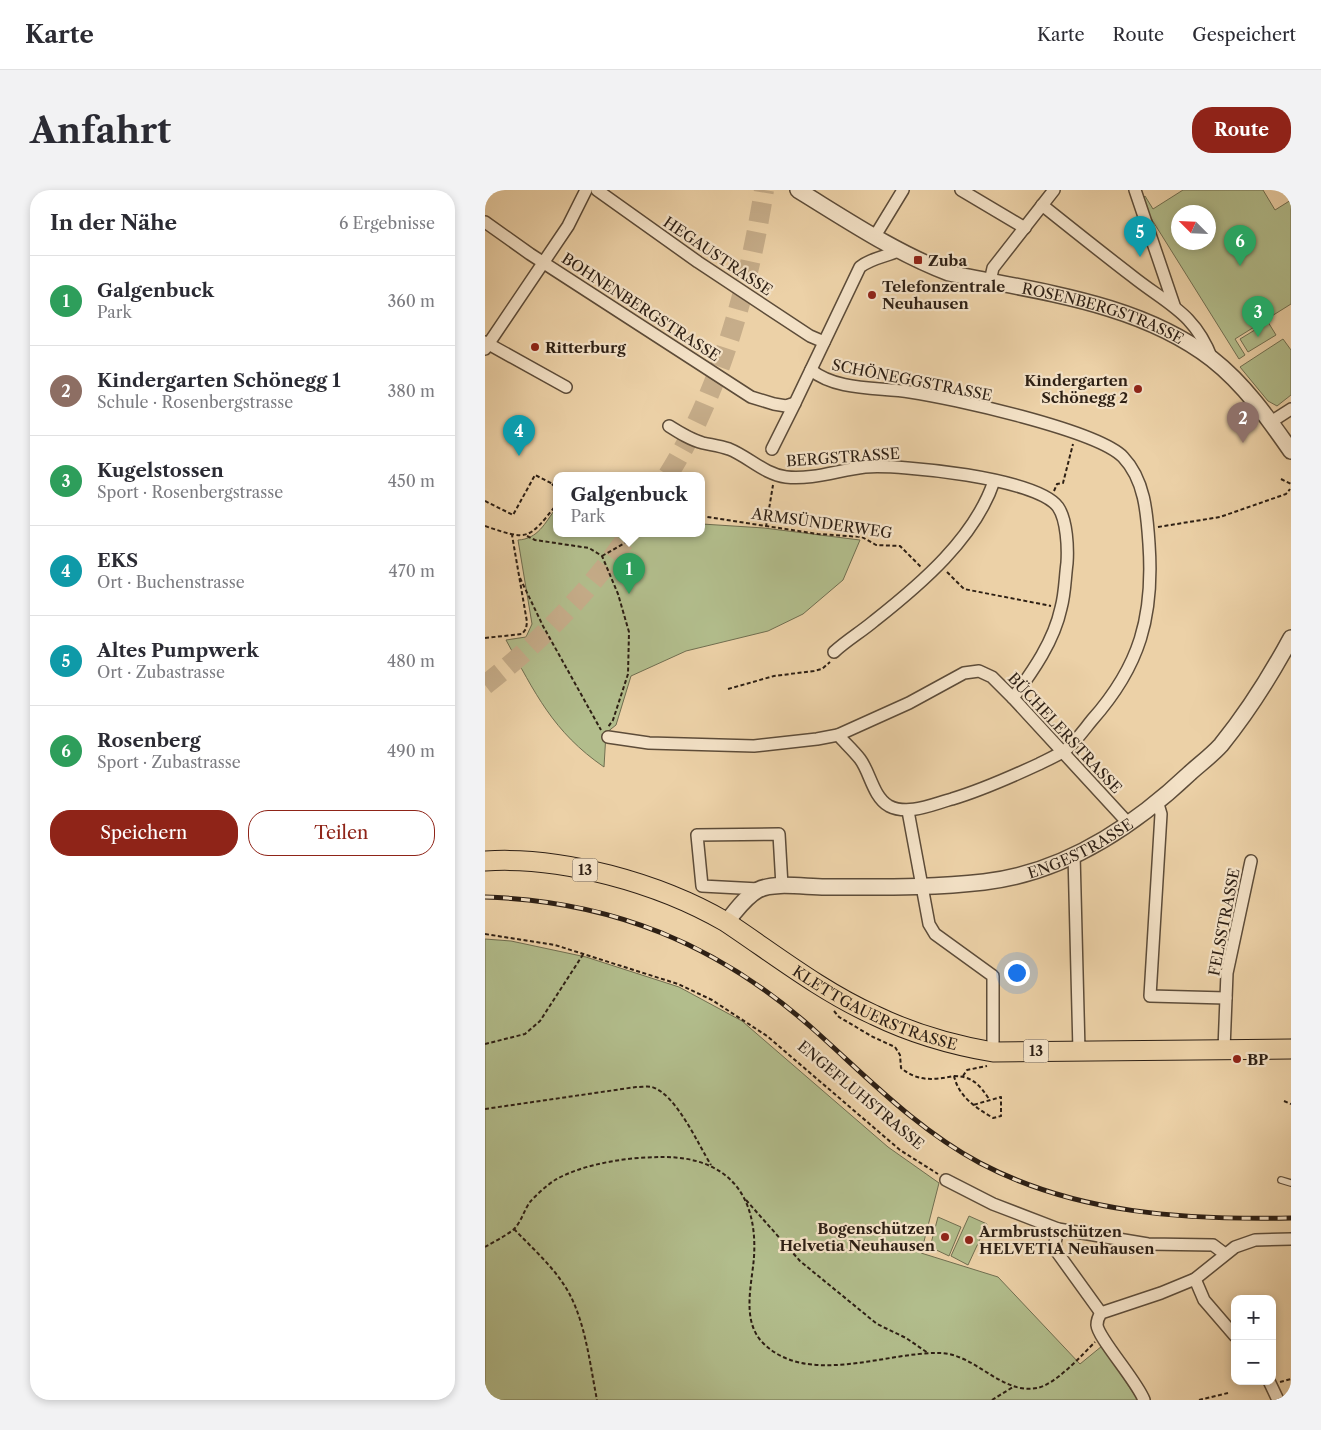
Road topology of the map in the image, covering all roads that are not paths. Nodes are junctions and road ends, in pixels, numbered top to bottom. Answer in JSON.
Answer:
{"nodes":[{"id":1,"x":586,"y":190,"type":"edge"},
{"id":2,"x":597,"y":190,"type":"edge"},
{"id":3,"x":798,"y":190,"type":"edge"},
{"id":4,"x":903,"y":190,"type":"edge"},
{"id":5,"x":961,"y":190,"type":"edge"},
{"id":6,"x":1054,"y":190,"type":"edge"},
{"id":7,"x":1135,"y":190,"type":"edge"},
{"id":8,"x":1042,"y":205,"type":"junction"},
{"id":9,"x":485,"y":222,"type":"edge"},
{"id":10,"x":1025,"y":228,"type":"junction"},
{"id":11,"x":875,"y":236,"type":"junction"},
{"id":12,"x":900,"y":250,"type":"junction"},
{"id":13,"x":544,"y":262,"type":"junction"},
{"id":14,"x":990,"y":281,"type":"junction"},
{"id":15,"x":1174,"y":305,"type":"junction"},
{"id":16,"x":824,"y":342,"type":"junction"},
{"id":17,"x":486,"y":345,"type":"edge"},
{"id":18,"x":1212,"y":359,"type":"junction"},
{"id":19,"x":811,"y":370,"type":"junction"},
{"id":20,"x":566,"y":387,"type":"dead end"},
{"id":21,"x":791,"y":404,"type":"junction"},
{"id":22,"x":1291,"y":409,"type":"edge"},
{"id":23,"x":1271,"y":422,"type":"junction"},
{"id":24,"x":669,"y":426,"type":"dead end"},
{"id":25,"x":772,"y":449,"type":"dead end"},
{"id":26,"x":1291,"y":451,"type":"edge"},
{"id":27,"x":995,"y":481,"type":"junction"},
{"id":28,"x":1291,"y":638,"type":"edge"},
{"id":29,"x":835,"y":652,"type":"road end"},
{"id":30,"x":1013,"y":698,"type":"junction"},
{"id":31,"x":606,"y":735,"type":"road end"},
{"id":32,"x":838,"y":735,"type":"junction"},
{"id":33,"x":1062,"y":752,"type":"junction"},
{"id":34,"x":1158,"y":804,"type":"junction"},
{"id":35,"x":908,"y":810,"type":"junction"},
{"id":36,"x":1129,"y":824,"type":"junction"},
{"id":37,"x":1075,"y":854,"type":"junction"},
{"id":38,"x":485,"y":861,"type":"edge"},
{"id":39,"x":1251,"y":861,"type":"dead end"},
{"id":40,"x":782,"y":886,"type":"junction"},
{"id":41,"x":921,"y":886,"type":"junction"},
{"id":42,"x":759,"y":889,"type":"junction"},
{"id":43,"x":726,"y":922,"type":"junction"},
{"id":44,"x":1226,"y":998,"type":"junction"},
{"id":45,"x":1224,"y":1049,"type":"junction"},
{"id":46,"x":1291,"y":1049,"type":"edge"},
{"id":47,"x":1079,"y":1051,"type":"junction"},
{"id":48,"x":991,"y":1056,"type":"junction"},
{"id":49,"x":946,"y":1180,"type":"road end"},
{"id":50,"x":1281,"y":1180,"type":"dead end"},
{"id":51,"x":1291,"y":1182,"type":"edge"},
{"id":52,"x":1058,"y":1229,"type":"junction"},
{"id":53,"x":1291,"y":1240,"type":"edge"},
{"id":54,"x":1225,"y":1254,"type":"junction"},
{"id":55,"x":1195,"y":1279,"type":"junction"},
{"id":56,"x":1101,"y":1313,"type":"junction"},
{"id":57,"x":1231,"y":1331,"type":"edge"},
{"id":58,"x":1271,"y":1385,"type":"edge"},
{"id":59,"x":1144,"y":1400,"type":"edge"},
{"id":60,"x":1278,"y":1400,"type":"edge"}],
"edges":[{"from":1,"to":13,"type":"street"},
{"from":2,"to":16,"type":"street","name":"HEGAUSTRASSE"},
{"from":3,"to":11,"type":"street","name":"ROSENBERGSTRASSE"},
{"from":4,"to":11,"type":"street"},
{"from":5,"to":10,"type":"street"},
{"from":6,"to":8,"type":"street"},
{"from":7,"to":15,"type":"street"},
{"from":8,"to":10,"type":"street"},
{"from":8,"to":15,"type":"street"},
{"from":9,"to":13,"type":"street","name":"BOHNENBERGSTRASSE"},
{"from":10,"to":14,"type":"street"},
{"from":11,"to":12,"type":"street","name":"ROSENBERGSTRASSE"},
{"from":12,"to":14,"type":"street","name":"ROSENBERGSTRASSE"},
{"from":12,"to":16,"type":"street"},
{"from":13,"to":17,"type":"street"},
{"from":13,"to":21,"type":"street","name":"BOHNENBERGSTRASSE"},
{"from":14,"to":18,"type":"street","name":"ROSENBERGSTRASSE"},
{"from":15,"to":18,"type":"street"},
{"from":16,"to":19,"type":"street"},
{"from":17,"to":20,"type":"street"},
{"from":18,"to":23,"type":"street","name":"ROSENBERGSTRASSE"},
{"from":19,"to":21,"type":"street"},
{"from":19,"to":33,"type":"street","name":"SCHÖNEGGSTRASSE"},
{"from":21,"to":25,"type":"street"},
{"from":22,"to":23,"type":"street"},
{"from":23,"to":26,"type":"street","name":"ROSENBERGSTRASSE"},
{"from":24,"to":27,"type":"street","name":"BERGSTRASSE"},
{"from":27,"to":29,"type":"street"},
{"from":27,"to":30,"type":"street","name":"BERGSTRASSE"},
{"from":28,"to":34,"type":"street","name":"ENGESTRASSE"},
{"from":30,"to":32,"type":"street","name":"BÜCHELERSTRASSE"},
{"from":30,"to":33,"type":"street","name":"BÜCHELERSTRASSE"},
{"from":31,"to":32,"type":"street","name":"BÜCHELERSTRASSE"},
{"from":32,"to":35,"type":"street"},
{"from":33,"to":35,"type":"street"},
{"from":33,"to":36,"type":"street","name":"BÜCHELERSTRASSE"},
{"from":34,"to":36,"type":"street","name":"ENGESTRASSE"},
{"from":34,"to":44,"type":"street"},
{"from":35,"to":41,"type":"street"},
{"from":36,"to":37,"type":"street","name":"ENGESTRASSE"},
{"from":37,"to":41,"type":"street","name":"ENGESTRASSE"},
{"from":37,"to":47,"type":"street"},
{"from":38,"to":43,"type":"main road","name":"KLETTGAUERSTRASSE","number":"13"},
{"from":39,"to":44,"type":"street","name":"FELSSTRASSE"},
{"from":40,"to":41,"type":"street","name":"ENGESTRASSE"},
{"from":40,"to":42,"type":"street","name":"ENGESTRASSE"},
{"from":40,"to":42,"type":"street","name":"ENGESTRASSE"},
{"from":41,"to":48,"type":"street"},
{"from":42,"to":43,"type":"street"},
{"from":43,"to":48,"type":"main road","name":"KLETTGAUERSTRASSE","number":"13"},
{"from":44,"to":45,"type":"street","name":"FELSSTRASSE"},
{"from":45,"to":46,"type":"main road","name":"KLETTGAUERSTRASSE","number":"13"},
{"from":45,"to":47,"type":"main road","name":"KLETTGAUERSTRASSE","number":"13"},
{"from":47,"to":48,"type":"main road","name":"KLETTGAUERSTRASSE","number":"13"},
{"from":49,"to":52,"type":"street"},
{"from":50,"to":51,"type":"lane"},
{"from":52,"to":54,"type":"street"},
{"from":52,"to":56,"type":"street"},
{"from":53,"to":54,"type":"street"},
{"from":54,"to":55,"type":"street"},
{"from":55,"to":56,"type":"street"},
{"from":55,"to":57,"type":"street"},
{"from":56,"to":59,"type":"street"},
{"from":58,"to":60,"type":"street"}]}
